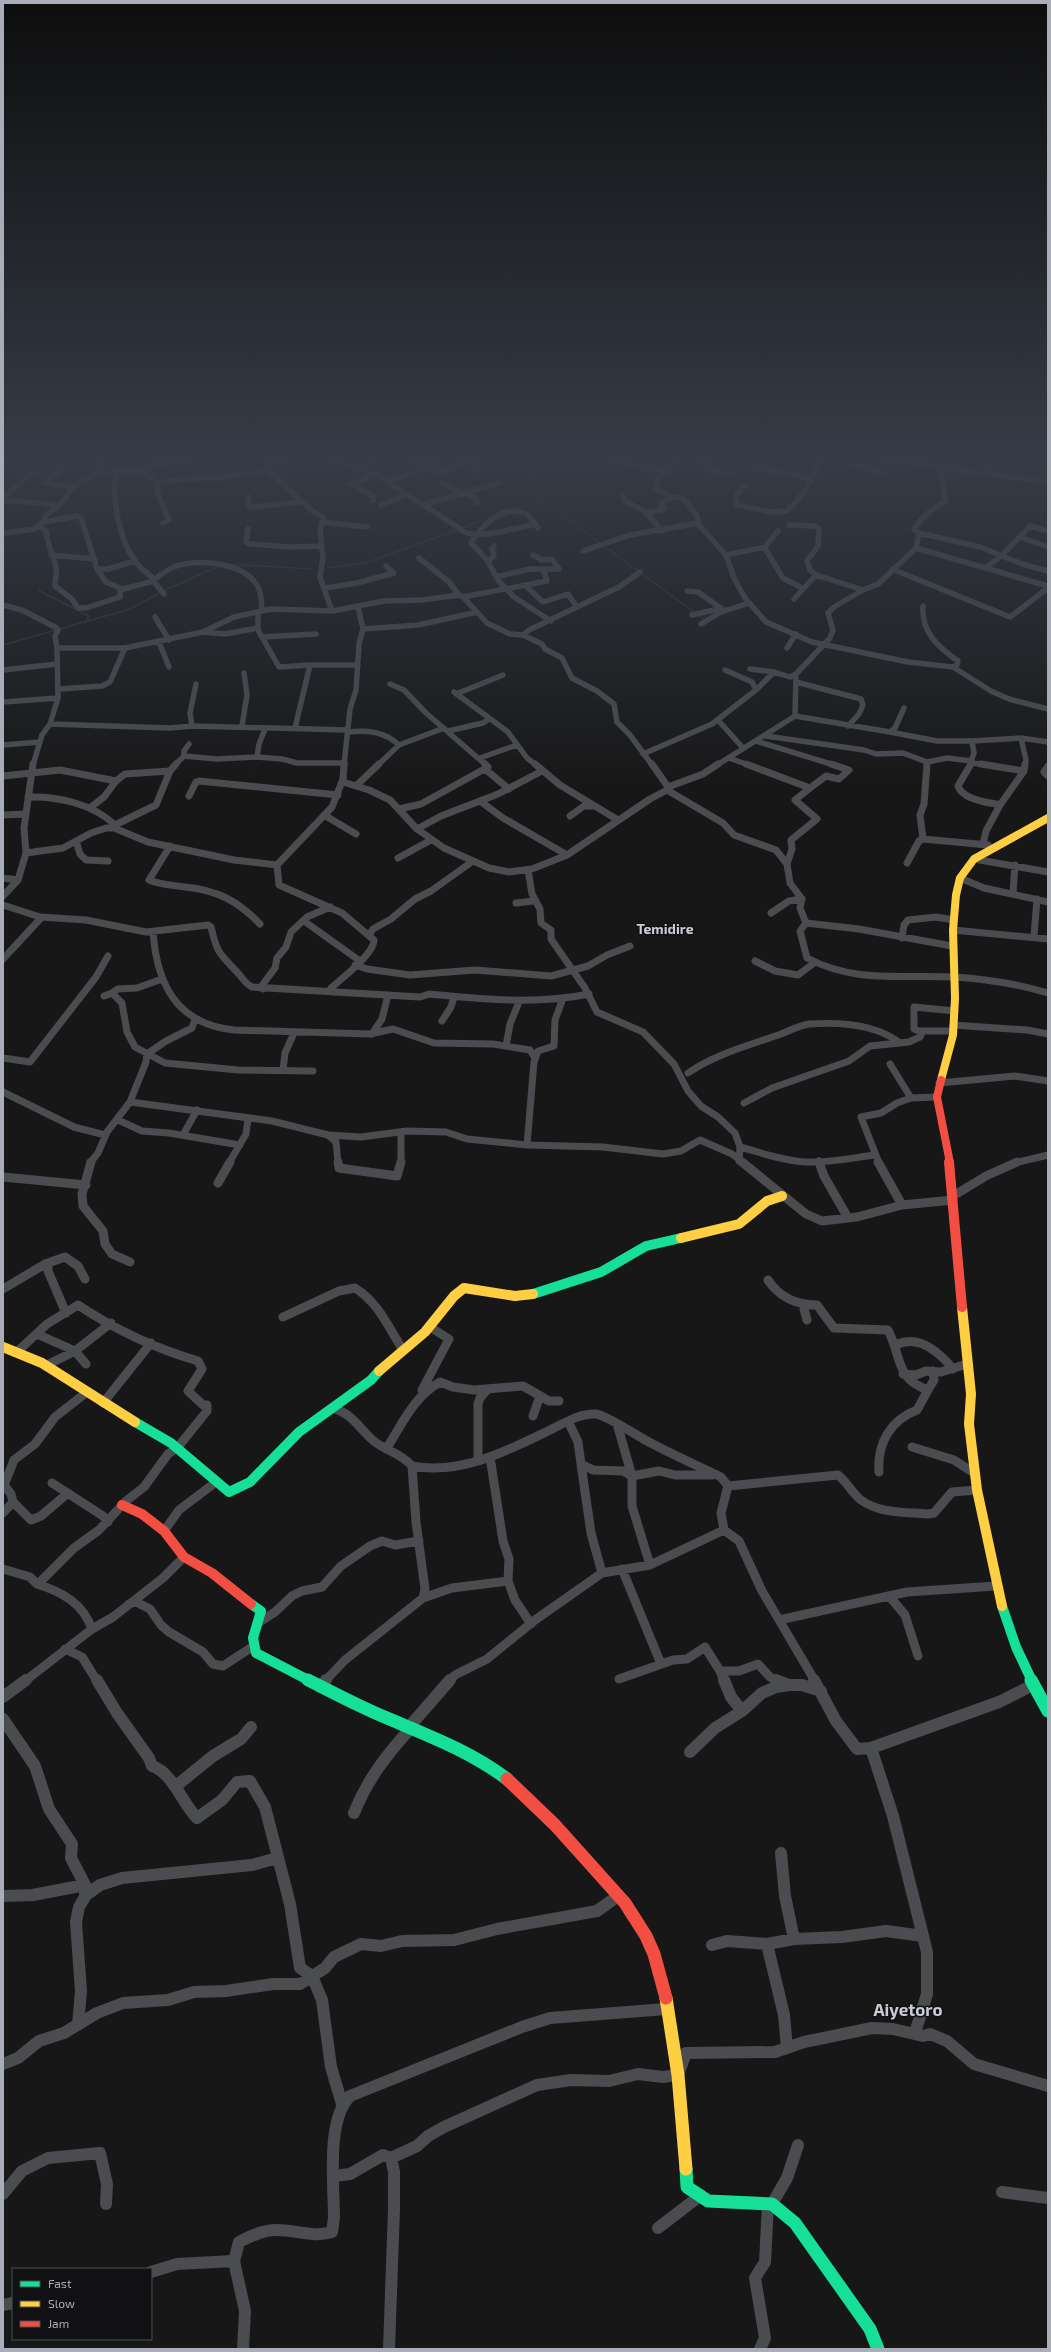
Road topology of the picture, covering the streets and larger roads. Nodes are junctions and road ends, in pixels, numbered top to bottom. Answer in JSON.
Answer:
{"nodes":[{"id":1,"x":57,"y":569,"type":"edge"},
{"id":2,"x":97,"y":569,"type":"edge"},
{"id":3,"x":142,"y":569,"type":"edge"},
{"id":4,"x":170,"y":569,"type":"edge"},
{"id":5,"x":231,"y":569,"type":"edge"},
{"id":6,"x":321,"y":569,"type":"edge"},
{"id":7,"x":389,"y":569,"type":"edge"},
{"id":8,"x":432,"y":569,"type":"edge"},
{"id":9,"x":492,"y":569,"type":"edge"},
{"id":10,"x":559,"y":569,"type":"edge"},
{"id":11,"x":731,"y":569,"type":"edge"},
{"id":12,"x":778,"y":569,"type":"edge"},
{"id":13,"x":810,"y":569,"type":"edge"},
{"id":14,"x":892,"y":569,"type":"joint"},
{"id":15,"x":994,"y":569,"type":"edge"},
{"id":16,"x":546,"y":570,"type":"junction"},
{"id":17,"x":640,"y":572,"type":"dead end"},
{"id":18,"x":816,"y":575,"type":"junction"},
{"id":19,"x":496,"y":576,"type":"junction"},
{"id":20,"x":153,"y":580,"type":"junction"},
{"id":21,"x":526,"y":585,"type":"junction"},
{"id":22,"x":1048,"y":587,"type":"edge"},
{"id":23,"x":325,"y":588,"type":"junction"},
{"id":24,"x":802,"y":588,"type":"junction"},
{"id":25,"x":506,"y":589,"type":"junction"},
{"id":26,"x":120,"y":590,"type":"junction"},
{"id":27,"x":863,"y":590,"type":"junction"},
{"id":28,"x":688,"y":591,"type":"dead end"},
{"id":29,"x":164,"y":594,"type":"dead end"},
{"id":30,"x":461,"y":596,"type":"junction"},
{"id":31,"x":794,"y":599,"type":"dead end"},
{"id":32,"x":543,"y":602,"type":"junction"},
{"id":33,"x":749,"y":602,"type":"junction"},
{"id":34,"x":3,"y":605,"type":"edge"},
{"id":35,"x":923,"y":606,"type":"dead end"},
{"id":36,"x":358,"y":607,"type":"junction"},
{"id":37,"x":576,"y":607,"type":"junction"},
{"id":38,"x":529,"y":608,"type":"junction"},
{"id":39,"x":260,"y":611,"type":"junction"},
{"id":40,"x":332,"y":611,"type":"junction"},
{"id":41,"x":477,"y":612,"type":"junction"},
{"id":42,"x":723,"y":612,"type":"junction"},
{"id":43,"x":692,"y":615,"type":"dead end"},
{"id":44,"x":155,"y":617,"type":"dead end"},
{"id":45,"x":551,"y":621,"type":"junction"},
{"id":46,"x":701,"y":624,"type":"dead end"},
{"id":47,"x":258,"y":628,"type":"junction"},
{"id":48,"x":363,"y":629,"type":"junction"},
{"id":49,"x":203,"y":632,"type":"junction"},
{"id":50,"x":316,"y":634,"type":"dead end"},
{"id":51,"x":796,"y":634,"type":"junction"},
{"id":52,"x":523,"y":635,"type":"junction"},
{"id":53,"x":262,"y":637,"type":"junction"},
{"id":54,"x":169,"y":640,"type":"junction"},
{"id":55,"x":159,"y":642,"type":"junction"},
{"id":56,"x":822,"y":645,"type":"junction"},
{"id":57,"x":57,"y":648,"type":"junction"},
{"id":58,"x":125,"y":648,"type":"junction"},
{"id":59,"x":787,"y":648,"type":"dead end"},
{"id":60,"x":57,"y":664,"type":"junction"},
{"id":61,"x":310,"y":665,"type":"junction"},
{"id":62,"x":358,"y":665,"type":"junction"},
{"id":63,"x":169,"y":667,"type":"dead end"},
{"id":64,"x":953,"y":667,"type":"junction"},
{"id":65,"x":750,"y":669,"type":"dead end"},
{"id":66,"x":3,"y":670,"type":"edge"},
{"id":67,"x":725,"y":670,"type":"dead end"},
{"id":68,"x":774,"y":672,"type":"junction"},
{"id":69,"x":244,"y":673,"type":"dead end"},
{"id":70,"x":796,"y":674,"type":"junction"},
{"id":71,"x":503,"y":675,"type":"dead end"},
{"id":72,"x":796,"y":682,"type":"junction"},
{"id":73,"x":196,"y":684,"type":"dead end"},
{"id":74,"x":390,"y":684,"type":"dead end"},
{"id":75,"x":59,"y":689,"type":"junction"},
{"id":76,"x":756,"y":690,"type":"junction"},
{"id":77,"x":58,"y":698,"type":"junction"},
{"id":78,"x":3,"y":702,"type":"edge"},
{"id":79,"x":904,"y":708,"type":"dead end"},
{"id":80,"x":1048,"y":709,"type":"edge"},
{"id":81,"x":794,"y":716,"type":"junction"},
{"id":82,"x":489,"y":720,"type":"junction"},
{"id":83,"x":718,"y":720,"type":"junction"},
{"id":84,"x":50,"y":724,"type":"junction"},
{"id":85,"x":192,"y":726,"type":"junction"},
{"id":86,"x":242,"y":726,"type":"junction"},
{"id":87,"x":848,"y":726,"type":"junction"},
{"id":88,"x":295,"y":728,"type":"junction"},
{"id":89,"x":265,"y":729,"type":"junction"},
{"id":90,"x":446,"y":730,"type":"junction"},
{"id":91,"x":347,"y":731,"type":"junction"},
{"id":92,"x":890,"y":732,"type":"junction"},
{"id":93,"x":766,"y":736,"type":"junction"},
{"id":94,"x":1021,"y":738,"type":"junction"},
{"id":95,"x":972,"y":740,"type":"junction"},
{"id":96,"x":40,"y":742,"type":"junction"},
{"id":97,"x":756,"y":742,"type":"junction"},
{"id":98,"x":1048,"y":742,"type":"edge"},
{"id":99,"x":189,"y":744,"type":"dead end"},
{"id":100,"x":3,"y":745,"type":"edge"},
{"id":101,"x":399,"y":745,"type":"junction"},
{"id":102,"x":517,"y":745,"type":"junction"},
{"id":103,"x":743,"y":748,"type":"junction"},
{"id":104,"x":643,"y":754,"type":"junction"},
{"id":105,"x":184,"y":756,"type":"junction"},
{"id":106,"x":257,"y":757,"type":"junction"},
{"id":107,"x":480,"y":758,"type":"junction"},
{"id":108,"x":729,"y":758,"type":"junction"},
{"id":109,"x":927,"y":762,"type":"junction"},
{"id":110,"x":972,"y":762,"type":"junction"},
{"id":111,"x":345,"y":763,"type":"junction"},
{"id":112,"x":1048,"y":766,"type":"edge"},
{"id":113,"x":485,"y":769,"type":"junction"},
{"id":114,"x":170,"y":771,"type":"junction"},
{"id":115,"x":542,"y":771,"type":"junction"},
{"id":116,"x":1024,"y":771,"type":"junction"},
{"id":117,"x":31,"y":772,"type":"junction"},
{"id":118,"x":3,"y":776,"type":"edge"},
{"id":119,"x":1048,"y":776,"type":"edge"},
{"id":120,"x":116,"y":781,"type":"junction"},
{"id":121,"x":343,"y":782,"type":"junction"},
{"id":122,"x":357,"y":785,"type":"junction"},
{"id":123,"x":508,"y":788,"type":"junction"},
{"id":124,"x":810,"y":788,"type":"junction"},
{"id":125,"x":668,"y":789,"type":"junction"},
{"id":126,"x":338,"y":795,"type":"junction"},
{"id":127,"x":189,"y":796,"type":"dead end"},
{"id":128,"x":28,"y":797,"type":"junction"},
{"id":129,"x":480,"y":801,"type":"junction"},
{"id":130,"x":1000,"y":805,"type":"junction"},
{"id":131,"x":594,"y":806,"type":"junction"},
{"id":132,"x":91,"y":807,"type":"junction"},
{"id":133,"x":399,"y":810,"type":"junction"},
{"id":134,"x":26,"y":814,"type":"junction"},
{"id":135,"x":3,"y":815,"type":"edge"},
{"id":136,"x":324,"y":815,"type":"junction"},
{"id":137,"x":570,"y":816,"type":"dead end"},
{"id":138,"x":1048,"y":818,"type":"edge"},
{"id":139,"x":618,"y":820,"type":"junction"},
{"id":140,"x":115,"y":826,"type":"junction"},
{"id":141,"x":418,"y":829,"type":"junction"},
{"id":142,"x":356,"y":834,"type":"dead end"},
{"id":143,"x":923,"y":839,"type":"junction"},
{"id":144,"x":431,"y":840,"type":"junction"},
{"id":145,"x":76,"y":841,"type":"junction"},
{"id":146,"x":983,"y":844,"type":"junction"},
{"id":147,"x":170,"y":846,"type":"junction"},
{"id":148,"x":993,"y":846,"type":"junction"},
{"id":149,"x":26,"y":853,"type":"junction"},
{"id":150,"x":567,"y":855,"type":"junction"},
{"id":151,"x":398,"y":858,"type":"dead end"},
{"id":152,"x":974,"y":859,"type":"junction"},
{"id":153,"x":108,"y":860,"type":"dead end"},
{"id":154,"x":473,"y":861,"type":"junction"},
{"id":155,"x":906,"y":863,"type":"dead end"},
{"id":156,"x":787,"y":864,"type":"junction"},
{"id":157,"x":277,"y":865,"type":"junction"},
{"id":158,"x":1014,"y":866,"type":"junction"},
{"id":159,"x":528,"y":870,"type":"junction"},
{"id":160,"x":1048,"y":872,"type":"edge"},
{"id":161,"x":3,"y":878,"type":"edge"},
{"id":162,"x":960,"y":878,"type":"junction"},
{"id":163,"x":18,"y":880,"type":"junction"},
{"id":164,"x":1013,"y":893,"type":"junction"},
{"id":165,"x":3,"y":896,"type":"edge"},
{"id":166,"x":802,"y":899,"type":"junction"},
{"id":167,"x":1037,"y":899,"type":"junction"},
{"id":168,"x":534,"y":901,"type":"junction"},
{"id":169,"x":1048,"y":902,"type":"edge"},
{"id":170,"x":516,"y":903,"type":"dead end"},
{"id":171,"x":3,"y":905,"type":"edge"},
{"id":172,"x":330,"y":906,"type":"junction"},
{"id":173,"x":771,"y":913,"type":"dead end"},
{"id":174,"x":41,"y":918,"type":"junction"},
{"id":175,"x":954,"y":920,"type":"junction"},
{"id":176,"x":304,"y":921,"type":"junction"},
{"id":177,"x":806,"y":923,"type":"junction"},
{"id":178,"x":260,"y":924,"type":"dead end"},
{"id":179,"x":953,"y":930,"type":"junction"},
{"id":180,"x":153,"y":932,"type":"junction"},
{"id":181,"x":370,"y":934,"type":"junction"},
{"id":182,"x":1034,"y":936,"type":"junction"},
{"id":183,"x":902,"y":938,"type":"junction"},
{"id":184,"x":1048,"y":939,"type":"edge"},
{"id":185,"x":630,"y":946,"type":"dead end"},
{"id":186,"x":952,"y":946,"type":"junction"},
{"id":187,"x":108,"y":956,"type":"dead end"},
{"id":188,"x":3,"y":959,"type":"edge"},
{"id":189,"x":755,"y":961,"type":"dead end"},
{"id":190,"x":358,"y":963,"type":"junction"},
{"id":191,"x":814,"y":963,"type":"junction"},
{"id":192,"x":573,"y":971,"type":"junction"},
{"id":193,"x":954,"y":977,"type":"junction"},
{"id":194,"x":162,"y":979,"type":"junction"},
{"id":195,"x":335,"y":983,"type":"junction"},
{"id":196,"x":263,"y":988,"type":"junction"},
{"id":197,"x":317,"y":990,"type":"junction"},
{"id":198,"x":334,"y":992,"type":"junction"},
{"id":199,"x":112,"y":993,"type":"junction"},
{"id":200,"x":1048,"y":993,"type":"edge"},
{"id":201,"x":589,"y":994,"type":"junction"},
{"id":202,"x":388,"y":995,"type":"junction"},
{"id":203,"x":104,"y":996,"type":"dead end"},
{"id":204,"x":454,"y":997,"type":"junction"},
{"id":205,"x":562,"y":1001,"type":"junction"},
{"id":206,"x":518,"y":1002,"type":"junction"},
{"id":207,"x":955,"y":1011,"type":"junction"},
{"id":208,"x":195,"y":1019,"type":"junction"},
{"id":209,"x":442,"y":1021,"type":"dead end"},
{"id":210,"x":953,"y":1028,"type":"junction"},
{"id":211,"x":919,"y":1031,"type":"junction"},
{"id":212,"x":294,"y":1033,"type":"junction"},
{"id":213,"x":372,"y":1034,"type":"junction"},
{"id":214,"x":1048,"y":1034,"type":"edge"},
{"id":215,"x":900,"y":1043,"type":"junction"},
{"id":216,"x":506,"y":1046,"type":"junction"},
{"id":217,"x":147,"y":1054,"type":"junction"},
{"id":218,"x":3,"y":1058,"type":"edge"},
{"id":219,"x":535,"y":1058,"type":"junction"},
{"id":220,"x":890,"y":1064,"type":"dead end"},
{"id":221,"x":283,"y":1070,"type":"junction"},
{"id":222,"x":313,"y":1071,"type":"dead end"},
{"id":223,"x":688,"y":1073,"type":"dead end"},
{"id":224,"x":1048,"y":1081,"type":"edge"},
{"id":225,"x":939,"y":1083,"type":"junction"},
{"id":226,"x":3,"y":1092,"type":"edge"},
{"id":227,"x":937,"y":1097,"type":"junction"},
{"id":228,"x":911,"y":1098,"type":"junction"},
{"id":229,"x":130,"y":1102,"type":"junction"},
{"id":230,"x":744,"y":1103,"type":"dead end"},
{"id":231,"x":197,"y":1110,"type":"junction"},
{"id":232,"x":248,"y":1119,"type":"junction"},
{"id":233,"x":118,"y":1120,"type":"junction"},
{"id":234,"x":401,"y":1132,"type":"junction"},
{"id":235,"x":105,"y":1135,"type":"junction"},
{"id":236,"x":182,"y":1135,"type":"junction"},
{"id":237,"x":328,"y":1135,"type":"junction"},
{"id":238,"x":240,"y":1145,"type":"junction"},
{"id":239,"x":527,"y":1145,"type":"junction"},
{"id":240,"x":740,"y":1147,"type":"junction"},
{"id":241,"x":874,"y":1154,"type":"junction"},
{"id":242,"x":1048,"y":1155,"type":"edge"},
{"id":243,"x":739,"y":1161,"type":"junction"},
{"id":244,"x":820,"y":1162,"type":"junction"},
{"id":245,"x":3,"y":1177,"type":"edge"},
{"id":246,"x":218,"y":1183,"type":"dead end"},
{"id":247,"x":86,"y":1185,"type":"junction"},
{"id":248,"x":782,"y":1196,"type":"junction"},
{"id":249,"x":953,"y":1198,"type":"junction"},
{"id":250,"x":902,"y":1205,"type":"junction"},
{"id":251,"x":848,"y":1218,"type":"junction"},
{"id":252,"x":130,"y":1262,"type":"dead end"},
{"id":253,"x":48,"y":1264,"type":"junction"},
{"id":254,"x":86,"y":1279,"type":"dead end"},
{"id":255,"x":768,"y":1280,"type":"dead end"},
{"id":256,"x":3,"y":1289,"type":"edge"},
{"id":257,"x":806,"y":1306,"type":"junction"},
{"id":258,"x":66,"y":1313,"type":"junction"},
{"id":259,"x":283,"y":1316,"type":"dead end"},
{"id":260,"x":807,"y":1320,"type":"dead end"},
{"id":261,"x":111,"y":1323,"type":"junction"},
{"id":262,"x":430,"y":1327,"type":"junction"},
{"id":263,"x":37,"y":1334,"type":"junction"},
{"id":264,"x":151,"y":1343,"type":"junction"},
{"id":265,"x":896,"y":1345,"type":"junction"},
{"id":266,"x":3,"y":1347,"type":"edge"},
{"id":267,"x":403,"y":1350,"type":"junction"},
{"id":268,"x":18,"y":1351,"type":"junction"},
{"id":269,"x":74,"y":1351,"type":"junction"},
{"id":270,"x":86,"y":1364,"type":"dead end"},
{"id":271,"x":967,"y":1364,"type":"junction"},
{"id":272,"x":45,"y":1366,"type":"junction"},
{"id":273,"x":953,"y":1369,"type":"junction"},
{"id":274,"x":933,"y":1372,"type":"junction"},
{"id":275,"x":903,"y":1374,"type":"junction"},
{"id":276,"x":488,"y":1390,"type":"junction"},
{"id":277,"x":928,"y":1390,"type":"junction"},
{"id":278,"x":87,"y":1392,"type":"junction"},
{"id":279,"x":420,"y":1395,"type":"junction"},
{"id":280,"x":540,"y":1396,"type":"junction"},
{"id":281,"x":559,"y":1401,"type":"dead end"},
{"id":282,"x":103,"y":1403,"type":"junction"},
{"id":283,"x":331,"y":1408,"type":"junction"},
{"id":284,"x":533,"y":1416,"type":"dead end"},
{"id":285,"x":568,"y":1421,"type":"junction"},
{"id":286,"x":617,"y":1424,"type":"junction"},
{"id":287,"x":912,"y":1447,"type":"dead end"},
{"id":288,"x":177,"y":1448,"type":"junction"},
{"id":289,"x":386,"y":1449,"type":"junction"},
{"id":290,"x":490,"y":1457,"type":"junction"},
{"id":291,"x":478,"y":1460,"type":"junction"},
{"id":292,"x":581,"y":1464,"type":"junction"},
{"id":293,"x":412,"y":1466,"type":"junction"},
{"id":294,"x":879,"y":1472,"type":"dead end"},
{"id":295,"x":632,"y":1476,"type":"junction"},
{"id":296,"x":976,"y":1476,"type":"junction"},
{"id":297,"x":720,"y":1477,"type":"junction"},
{"id":298,"x":216,"y":1482,"type":"junction"},
{"id":299,"x":52,"y":1483,"type":"dead end"},
{"id":300,"x":728,"y":1486,"type":"junction"},
{"id":301,"x":977,"y":1490,"type":"junction"},
{"id":302,"x":68,"y":1493,"type":"junction"},
{"id":303,"x":13,"y":1502,"type":"junction"},
{"id":304,"x":122,"y":1505,"type":"junction"},
{"id":305,"x":3,"y":1513,"type":"edge"},
{"id":306,"x":108,"y":1522,"type":"junction"},
{"id":307,"x":724,"y":1530,"type":"junction"},
{"id":308,"x":164,"y":1531,"type":"junction"},
{"id":309,"x":419,"y":1541,"type":"junction"},
{"id":310,"x":184,"y":1557,"type":"junction"},
{"id":311,"x":650,"y":1565,"type":"junction"},
{"id":312,"x":3,"y":1569,"type":"edge"},
{"id":313,"x":622,"y":1569,"type":"junction"},
{"id":314,"x":602,"y":1573,"type":"junction"},
{"id":315,"x":508,"y":1581,"type":"junction"},
{"id":316,"x":37,"y":1584,"type":"junction"},
{"id":317,"x":996,"y":1586,"type":"junction"},
{"id":318,"x":890,"y":1597,"type":"junction"},
{"id":319,"x":423,"y":1598,"type":"junction"},
{"id":320,"x":126,"y":1605,"type":"junction"},
{"id":321,"x":779,"y":1620,"type":"junction"},
{"id":322,"x":258,"y":1623,"type":"junction"},
{"id":323,"x":531,"y":1624,"type":"junction"},
{"id":324,"x":92,"y":1628,"type":"junction"},
{"id":325,"x":252,"y":1647,"type":"junction"},
{"id":326,"x":65,"y":1649,"type":"junction"},
{"id":327,"x":918,"y":1656,"type":"dead end"},
{"id":328,"x":661,"y":1664,"type":"junction"},
{"id":329,"x":720,"y":1671,"type":"junction"},
{"id":330,"x":619,"y":1679,"type":"dead end"},
{"id":331,"x":789,"y":1685,"type":"junction"},
{"id":332,"x":1034,"y":1686,"type":"junction"},
{"id":333,"x":321,"y":1687,"type":"junction"},
{"id":334,"x":821,"y":1691,"type":"junction"},
{"id":335,"x":3,"y":1697,"type":"edge"},
{"id":336,"x":1048,"y":1711,"type":"edge"},
{"id":337,"x":742,"y":1712,"type":"junction"},
{"id":338,"x":4,"y":1724,"type":"edge"},
{"id":339,"x":251,"y":1727,"type":"dead end"},
{"id":340,"x":410,"y":1727,"type":"junction"},
{"id":341,"x":871,"y":1748,"type":"junction"},
{"id":342,"x":690,"y":1752,"type":"dead end"},
{"id":343,"x":176,"y":1786,"type":"junction"},
{"id":344,"x":354,"y":1813,"type":"dead end"},
{"id":345,"x":781,"y":1854,"type":"dead end"},
{"id":346,"x":278,"y":1858,"type":"junction"},
{"id":347,"x":85,"y":1891,"type":"junction"},
{"id":348,"x":3,"y":1896,"type":"edge"},
{"id":349,"x":618,"y":1896,"type":"junction"},
{"id":350,"x":923,"y":1936,"type":"junction"},
{"id":351,"x":794,"y":1939,"type":"junction"},
{"id":352,"x":767,"y":1944,"type":"junction"},
{"id":353,"x":712,"y":1945,"type":"dead end"},
{"id":354,"x":312,"y":1976,"type":"junction"},
{"id":355,"x":666,"y":2009,"type":"junction"},
{"id":356,"x":78,"y":2025,"type":"junction"},
{"id":357,"x":915,"y":2033,"type":"junction"},
{"id":358,"x":787,"y":2048,"type":"junction"},
{"id":359,"x":3,"y":2064,"type":"edge"},
{"id":360,"x":678,"y":2075,"type":"junction"},
{"id":361,"x":1048,"y":2086,"type":"edge"},
{"id":362,"x":342,"y":2104,"type":"junction"},
{"id":363,"x":798,"y":2145,"type":"dead end"},
{"id":364,"x":392,"y":2158,"type":"junction"},
{"id":365,"x":334,"y":2176,"type":"junction"},
{"id":366,"x":1002,"y":2192,"type":"dead end"},
{"id":367,"x":3,"y":2194,"type":"edge"},
{"id":368,"x":701,"y":2195,"type":"junction"},
{"id":369,"x":1048,"y":2198,"type":"edge"},
{"id":370,"x":106,"y":2204,"type":"dead end"},
{"id":371,"x":770,"y":2204,"type":"junction"},
{"id":372,"x":658,"y":2228,"type":"dead end"},
{"id":373,"x":234,"y":2262,"type":"junction"},
{"id":374,"x":152,"y":2272,"type":"edge"},
{"id":375,"x":243,"y":2349,"type":"edge"},
{"id":376,"x":389,"y":2349,"type":"edge"},
{"id":377,"x":760,"y":2349,"type":"edge"},
{"id":378,"x":878,"y":2349,"type":"edge"}],
"edges":[{"from":1,"to":26,"type":"street"},
{"from":2,"to":26,"type":"street"},
{"from":3,"to":20,"type":"street"},
{"from":4,"to":20,"type":"street"},
{"from":5,"to":39,"type":"street"},
{"from":6,"to":23,"type":"street"},
{"from":7,"to":23,"type":"street"},
{"from":8,"to":30,"type":"street"},
{"from":9,"to":19,"type":"street"},
{"from":10,"to":16,"type":"street"},
{"from":11,"to":33,"type":"street"},
{"from":12,"to":24,"type":"street"},
{"from":13,"to":18,"type":"street"},
{"from":14,"to":22,"type":"street"},
{"from":14,"to":27,"type":"street"},
{"from":15,"to":22,"type":"street"},
{"from":16,"to":19,"type":"street"},
{"from":16,"to":21,"type":"street"},
{"from":17,"to":37,"type":"street"},
{"from":18,"to":24,"type":"street"},
{"from":18,"to":27,"type":"street"},
{"from":19,"to":25,"type":"street"},
{"from":20,"to":26,"type":"street"},
{"from":20,"to":29,"type":"street"},
{"from":21,"to":25,"type":"street"},
{"from":21,"to":32,"type":"street"},
{"from":23,"to":40,"type":"street"},
{"from":24,"to":31,"type":"street"},
{"from":25,"to":30,"type":"street"},
{"from":25,"to":38,"type":"street"},
{"from":27,"to":56,"type":"street"},
{"from":28,"to":42,"type":"street"},
{"from":30,"to":36,"type":"street"},
{"from":30,"to":41,"type":"street"},
{"from":32,"to":37,"type":"street"},
{"from":32,"to":38,"type":"street"},
{"from":33,"to":42,"type":"street"},
{"from":33,"to":51,"type":"street"},
{"from":34,"to":57,"type":"street"},
{"from":35,"to":64,"type":"street"},
{"from":36,"to":40,"type":"street"},
{"from":36,"to":48,"type":"street"},
{"from":37,"to":45,"type":"street"},
{"from":38,"to":45,"type":"street"},
{"from":39,"to":40,"type":"street"},
{"from":39,"to":47,"type":"street"},
{"from":39,"to":49,"type":"street"},
{"from":41,"to":48,"type":"street"},
{"from":41,"to":52,"type":"street"},
{"from":42,"to":43,"type":"street"},
{"from":42,"to":46,"type":"street"},
{"from":44,"to":54,"type":"street"},
{"from":45,"to":52,"type":"street"},
{"from":47,"to":49,"type":"street"},
{"from":47,"to":53,"type":"street"},
{"from":48,"to":62,"type":"street"},
{"from":49,"to":54,"type":"street"},
{"from":50,"to":53,"type":"street"},
{"from":51,"to":56,"type":"street"},
{"from":51,"to":59,"type":"street"},
{"from":52,"to":104,"type":"street"},
{"from":53,"to":61,"type":"street"},
{"from":54,"to":55,"type":"street"},
{"from":55,"to":58,"type":"street"},
{"from":55,"to":63,"type":"street"},
{"from":56,"to":64,"type":"street"},
{"from":56,"to":70,"type":"street"},
{"from":57,"to":58,"type":"street"},
{"from":57,"to":60,"type":"street"},
{"from":58,"to":75,"type":"street"},
{"from":60,"to":66,"type":"street"},
{"from":60,"to":75,"type":"street"},
{"from":61,"to":62,"type":"street"},
{"from":61,"to":88,"type":"street"},
{"from":62,"to":91,"type":"street"},
{"from":64,"to":80,"type":"street"},
{"from":65,"to":68,"type":"street"},
{"from":67,"to":76,"type":"street"},
{"from":68,"to":70,"type":"street"},
{"from":68,"to":76,"type":"street"},
{"from":69,"to":86,"type":"street"},
{"from":70,"to":72,"type":"street"},
{"from":71,"to":82,"type":"street"},
{"from":72,"to":81,"type":"street"},
{"from":72,"to":87,"type":"street"},
{"from":73,"to":85,"type":"street"},
{"from":74,"to":90,"type":"street"},
{"from":75,"to":77,"type":"street"},
{"from":76,"to":83,"type":"street"},
{"from":77,"to":78,"type":"street"},
{"from":77,"to":84,"type":"street"},
{"from":79,"to":92,"type":"street"},
{"from":81,"to":87,"type":"street"},
{"from":81,"to":93,"type":"street"},
{"from":82,"to":90,"type":"street"},
{"from":82,"to":102,"type":"street"},
{"from":83,"to":103,"type":"street"},
{"from":83,"to":104,"type":"street"},
{"from":84,"to":85,"type":"street"},
{"from":84,"to":96,"type":"street"},
{"from":85,"to":86,"type":"street"},
{"from":86,"to":89,"type":"street"},
{"from":87,"to":92,"type":"street"},
{"from":88,"to":89,"type":"street"},
{"from":88,"to":91,"type":"street"},
{"from":89,"to":106,"type":"street"},
{"from":90,"to":101,"type":"street"},
{"from":90,"to":107,"type":"street"},
{"from":91,"to":101,"type":"street"},
{"from":91,"to":111,"type":"street"},
{"from":92,"to":95,"type":"street"},
{"from":93,"to":97,"type":"street"},
{"from":93,"to":109,"type":"street"},
{"from":94,"to":95,"type":"street"},
{"from":94,"to":98,"type":"street"},
{"from":94,"to":116,"type":"street"},
{"from":95,"to":110,"type":"street"},
{"from":96,"to":100,"type":"street"},
{"from":96,"to":117,"type":"street"},
{"from":97,"to":103,"type":"street"},
{"from":97,"to":124,"type":"street"},
{"from":99,"to":105,"type":"street"},
{"from":101,"to":122,"type":"street"},
{"from":102,"to":107,"type":"street"},
{"from":102,"to":115,"type":"street"},
{"from":103,"to":108,"type":"street"},
{"from":104,"to":125,"type":"street"},
{"from":105,"to":106,"type":"street"},
{"from":105,"to":114,"type":"street"},
{"from":106,"to":111,"type":"street"},
{"from":107,"to":113,"type":"street"},
{"from":108,"to":124,"type":"street"},
{"from":108,"to":125,"type":"street"},
{"from":109,"to":110,"type":"street"},
{"from":109,"to":143,"type":"street"},
{"from":110,"to":116,"type":"street"},
{"from":110,"to":130,"type":"street"},
{"from":111,"to":121,"type":"street"},
{"from":112,"to":119,"type":"street"},
{"from":113,"to":123,"type":"street"},
{"from":113,"to":133,"type":"street"},
{"from":114,"to":120,"type":"street"},
{"from":114,"to":140,"type":"street"},
{"from":115,"to":123,"type":"street"},
{"from":115,"to":131,"type":"street"},
{"from":116,"to":130,"type":"street"},
{"from":117,"to":118,"type":"street"},
{"from":117,"to":120,"type":"street"},
{"from":117,"to":128,"type":"street"},
{"from":120,"to":132,"type":"street"},
{"from":121,"to":122,"type":"street"},
{"from":121,"to":126,"type":"street"},
{"from":122,"to":133,"type":"street"},
{"from":123,"to":129,"type":"street"},
{"from":124,"to":156,"type":"street"},
{"from":125,"to":139,"type":"street"},
{"from":125,"to":156,"type":"street"},
{"from":126,"to":127,"type":"street"},
{"from":126,"to":136,"type":"street"},
{"from":128,"to":132,"type":"street"},
{"from":128,"to":134,"type":"street"},
{"from":129,"to":141,"type":"street"},
{"from":129,"to":150,"type":"street"},
{"from":130,"to":146,"type":"street"},
{"from":131,"to":137,"type":"street"},
{"from":131,"to":139,"type":"street"},
{"from":132,"to":140,"type":"street"},
{"from":133,"to":141,"type":"street"},
{"from":134,"to":135,"type":"street"},
{"from":134,"to":149,"type":"street"},
{"from":136,"to":142,"type":"street"},
{"from":136,"to":157,"type":"street"},
{"from":138,"to":148,"type":"street"},
{"from":139,"to":150,"type":"street"},
{"from":140,"to":145,"type":"street"},
{"from":140,"to":147,"type":"street"},
{"from":141,"to":144,"type":"street"},
{"from":143,"to":146,"type":"street"},
{"from":143,"to":155,"type":"street"},
{"from":144,"to":151,"type":"street"},
{"from":144,"to":154,"type":"street"},
{"from":145,"to":149,"type":"street"},
{"from":145,"to":153,"type":"street"},
{"from":146,"to":148,"type":"street"},
{"from":147,"to":157,"type":"street"},
{"from":147,"to":178,"type":"street"},
{"from":148,"to":152,"type":"street"},
{"from":149,"to":163,"type":"street"},
{"from":150,"to":159,"type":"street"},
{"from":152,"to":158,"type":"street"},
{"from":152,"to":162,"type":"street"},
{"from":154,"to":159,"type":"street"},
{"from":154,"to":181,"type":"street"},
{"from":156,"to":166,"type":"street"},
{"from":157,"to":172,"type":"street"},
{"from":158,"to":160,"type":"street"},
{"from":158,"to":164,"type":"street"},
{"from":159,"to":168,"type":"street"},
{"from":161,"to":163,"type":"street"},
{"from":162,"to":164,"type":"street"},
{"from":162,"to":175,"type":"street"},
{"from":163,"to":165,"type":"street"},
{"from":164,"to":167,"type":"street"},
{"from":166,"to":173,"type":"street"},
{"from":166,"to":177,"type":"street"},
{"from":167,"to":169,"type":"street"},
{"from":167,"to":182,"type":"street"},
{"from":168,"to":170,"type":"street"},
{"from":168,"to":192,"type":"street"},
{"from":171,"to":174,"type":"street"},
{"from":172,"to":176,"type":"street"},
{"from":172,"to":181,"type":"street"},
{"from":174,"to":180,"type":"street"},
{"from":174,"to":188,"type":"street"},
{"from":175,"to":179,"type":"street"},
{"from":175,"to":183,"type":"street"},
{"from":176,"to":190,"type":"street"},
{"from":176,"to":196,"type":"street"},
{"from":177,"to":183,"type":"street"},
{"from":177,"to":191,"type":"street"},
{"from":179,"to":182,"type":"street"},
{"from":179,"to":186,"type":"street"},
{"from":180,"to":194,"type":"street"},
{"from":180,"to":196,"type":"street"},
{"from":181,"to":190,"type":"street"},
{"from":182,"to":184,"type":"street"},
{"from":183,"to":186,"type":"street"},
{"from":185,"to":192,"type":"street"},
{"from":186,"to":193,"type":"street"},
{"from":187,"to":218,"type":"street"},
{"from":189,"to":191,"type":"street"},
{"from":190,"to":192,"type":"street"},
{"from":190,"to":195,"type":"street"},
{"from":191,"to":193,"type":"street"},
{"from":192,"to":201,"type":"street"},
{"from":193,"to":200,"type":"street"},
{"from":193,"to":207,"type":"street"},
{"from":194,"to":199,"type":"street"},
{"from":194,"to":208,"type":"street"},
{"from":195,"to":197,"type":"street"},
{"from":195,"to":198,"type":"street"},
{"from":196,"to":197,"type":"street"},
{"from":197,"to":198,"type":"street"},
{"from":198,"to":202,"type":"street"},
{"from":199,"to":203,"type":"street"},
{"from":199,"to":217,"type":"street"},
{"from":201,"to":205,"type":"street"},
{"from":201,"to":240,"type":"street"},
{"from":202,"to":204,"type":"street"},
{"from":202,"to":213,"type":"street"},
{"from":204,"to":206,"type":"street"},
{"from":204,"to":209,"type":"street"},
{"from":205,"to":206,"type":"street"},
{"from":205,"to":219,"type":"street"},
{"from":206,"to":216,"type":"street"},
{"from":207,"to":210,"type":"street"},
{"from":207,"to":211,"type":"street"},
{"from":208,"to":212,"type":"street"},
{"from":208,"to":217,"type":"street"},
{"from":210,"to":211,"type":"street"},
{"from":210,"to":214,"type":"street"},
{"from":210,"to":225,"type":"street"},
{"from":211,"to":215,"type":"street"},
{"from":212,"to":213,"type":"street"},
{"from":212,"to":221,"type":"street"},
{"from":213,"to":216,"type":"street"},
{"from":215,"to":223,"type":"street"},
{"from":215,"to":230,"type":"street"},
{"from":216,"to":219,"type":"street"},
{"from":217,"to":221,"type":"street"},
{"from":217,"to":229,"type":"street"},
{"from":219,"to":239,"type":"street"},
{"from":220,"to":228,"type":"street"},
{"from":221,"to":222,"type":"street"},
{"from":224,"to":225,"type":"street"},
{"from":225,"to":227,"type":"street"},
{"from":226,"to":235,"type":"street"},
{"from":227,"to":228,"type":"street"},
{"from":227,"to":249,"type":"street"},
{"from":228,"to":241,"type":"street"},
{"from":229,"to":231,"type":"street"},
{"from":229,"to":233,"type":"street"},
{"from":231,"to":232,"type":"street"},
{"from":231,"to":236,"type":"street"},
{"from":232,"to":237,"type":"street"},
{"from":232,"to":238,"type":"street"},
{"from":233,"to":235,"type":"street"},
{"from":233,"to":236,"type":"street"},
{"from":234,"to":237,"type":"street"},
{"from":234,"to":237,"type":"street"},
{"from":234,"to":239,"type":"street"},
{"from":235,"to":247,"type":"street"},
{"from":236,"to":238,"type":"street"},
{"from":238,"to":246,"type":"street"},
{"from":239,"to":243,"type":"street"},
{"from":240,"to":243,"type":"street"},
{"from":240,"to":244,"type":"street"},
{"from":241,"to":244,"type":"street"},
{"from":241,"to":250,"type":"street"},
{"from":242,"to":249,"type":"street"},
{"from":243,"to":248,"type":"street"},
{"from":244,"to":251,"type":"street"},
{"from":245,"to":247,"type":"street"},
{"from":247,"to":252,"type":"street"},
{"from":248,"to":251,"type":"street"},
{"from":248,"to":262,"type":"street"},
{"from":249,"to":250,"type":"street"},
{"from":249,"to":271,"type":"street"},
{"from":250,"to":251,"type":"street"},
{"from":253,"to":254,"type":"street"},
{"from":253,"to":256,"type":"street"},
{"from":253,"to":258,"type":"street"},
{"from":255,"to":257,"type":"street"},
{"from":257,"to":260,"type":"street"},
{"from":257,"to":265,"type":"street"},
{"from":258,"to":261,"type":"street"},
{"from":258,"to":263,"type":"street"},
{"from":259,"to":267,"type":"street"},
{"from":261,"to":264,"type":"street"},
{"from":261,"to":269,"type":"street"},
{"from":262,"to":267,"type":"street"},
{"from":262,"to":279,"type":"street"},
{"from":263,"to":268,"type":"street"},
{"from":263,"to":269,"type":"street"},
{"from":264,"to":282,"type":"street"},
{"from":264,"to":288,"type":"street"},
{"from":265,"to":273,"type":"street"},
{"from":265,"to":275,"type":"street"},
{"from":266,"to":268,"type":"street"},
{"from":267,"to":283,"type":"street"},
{"from":268,"to":272,"type":"street"},
{"from":269,"to":270,"type":"street"},
{"from":269,"to":272,"type":"street"},
{"from":271,"to":273,"type":"street"},
{"from":271,"to":296,"type":"street"},
{"from":272,"to":278,"type":"street"},
{"from":273,"to":274,"type":"street"},
{"from":274,"to":275,"type":"street"},
{"from":274,"to":277,"type":"street"},
{"from":275,"to":277,"type":"street"},
{"from":276,"to":279,"type":"street"},
{"from":276,"to":280,"type":"street"},
{"from":276,"to":291,"type":"street"},
{"from":277,"to":294,"type":"street"},
{"from":278,"to":282,"type":"street"},
{"from":278,"to":303,"type":"street"},
{"from":279,"to":289,"type":"street"},
{"from":280,"to":281,"type":"street"},
{"from":280,"to":284,"type":"street"},
{"from":282,"to":288,"type":"street"},
{"from":283,"to":289,"type":"street"},
{"from":283,"to":298,"type":"street"},
{"from":285,"to":286,"type":"street"},
{"from":285,"to":290,"type":"street"},
{"from":285,"to":292,"type":"street"},
{"from":286,"to":295,"type":"street"},
{"from":286,"to":297,"type":"street"},
{"from":287,"to":296,"type":"street"},
{"from":288,"to":298,"type":"street"},
{"from":288,"to":304,"type":"street"},
{"from":289,"to":293,"type":"street"},
{"from":290,"to":291,"type":"street"},
{"from":290,"to":315,"type":"street"},
{"from":291,"to":293,"type":"street"},
{"from":292,"to":295,"type":"street"},
{"from":292,"to":314,"type":"street"},
{"from":293,"to":309,"type":"street"},
{"from":295,"to":297,"type":"street"},
{"from":295,"to":311,"type":"street"},
{"from":296,"to":301,"type":"street"},
{"from":297,"to":300,"type":"street"},
{"from":298,"to":308,"type":"street"},
{"from":299,"to":302,"type":"street"},
{"from":300,"to":301,"type":"street"},
{"from":300,"to":307,"type":"street"},
{"from":301,"to":317,"type":"street"},
{"from":302,"to":303,"type":"street"},
{"from":302,"to":306,"type":"street"},
{"from":303,"to":305,"type":"street"},
{"from":304,"to":306,"type":"street"},
{"from":304,"to":308,"type":"street"},
{"from":306,"to":316,"type":"street"},
{"from":307,"to":311,"type":"street"},
{"from":307,"to":321,"type":"street"},
{"from":308,"to":310,"type":"street"},
{"from":309,"to":319,"type":"street"},
{"from":309,"to":322,"type":"street"},
{"from":310,"to":320,"type":"street"},
{"from":310,"to":322,"type":"street"},
{"from":311,"to":313,"type":"street"},
{"from":312,"to":316,"type":"street"},
{"from":313,"to":314,"type":"street"},
{"from":313,"to":328,"type":"street"},
{"from":314,"to":323,"type":"street"},
{"from":315,"to":319,"type":"street"},
{"from":315,"to":323,"type":"street"},
{"from":316,"to":324,"type":"street"},
{"from":317,"to":318,"type":"street"},
{"from":317,"to":332,"type":"street"},
{"from":318,"to":321,"type":"street"},
{"from":318,"to":327,"type":"street"},
{"from":319,"to":333,"type":"street"},
{"from":320,"to":324,"type":"street"},
{"from":320,"to":325,"type":"street"},
{"from":321,"to":334,"type":"street"},
{"from":322,"to":325,"type":"street"},
{"from":323,"to":340,"type":"street"},
{"from":324,"to":326,"type":"street"},
{"from":325,"to":333,"type":"street"},
{"from":326,"to":335,"type":"street"},
{"from":326,"to":343,"type":"street"},
{"from":328,"to":329,"type":"street"},
{"from":328,"to":330,"type":"street"},
{"from":329,"to":331,"type":"street"},
{"from":329,"to":337,"type":"street"},
{"from":331,"to":334,"type":"street"},
{"from":331,"to":337,"type":"street"},
{"from":332,"to":336,"type":"street"},
{"from":332,"to":341,"type":"street"},
{"from":333,"to":340,"type":"street"},
{"from":334,"to":341,"type":"street"},
{"from":337,"to":342,"type":"street"},
{"from":338,"to":347,"type":"street"},
{"from":339,"to":343,"type":"street"},
{"from":340,"to":344,"type":"street"},
{"from":340,"to":349,"type":"street"},
{"from":341,"to":350,"type":"street"},
{"from":343,"to":346,"type":"street"},
{"from":345,"to":351,"type":"street"},
{"from":346,"to":347,"type":"street"},
{"from":346,"to":354,"type":"street"},
{"from":347,"to":348,"type":"street"},
{"from":347,"to":356,"type":"street"},
{"from":349,"to":354,"type":"street"},
{"from":349,"to":355,"type":"street"},
{"from":350,"to":351,"type":"street"},
{"from":350,"to":357,"type":"street"},
{"from":351,"to":352,"type":"street"},
{"from":352,"to":353,"type":"street"},
{"from":352,"to":358,"type":"street"},
{"from":354,"to":356,"type":"street"},
{"from":354,"to":362,"type":"street"},
{"from":355,"to":360,"type":"street"},
{"from":355,"to":362,"type":"street"},
{"from":356,"to":359,"type":"street"},
{"from":357,"to":358,"type":"street"},
{"from":357,"to":361,"type":"street"},
{"from":358,"to":360,"type":"street"},
{"from":360,"to":364,"type":"street"},
{"from":360,"to":368,"type":"street"},
{"from":362,"to":365,"type":"street"},
{"from":363,"to":371,"type":"street"},
{"from":364,"to":365,"type":"street"},
{"from":364,"to":376,"type":"street"},
{"from":365,"to":373,"type":"street"},
{"from":366,"to":369,"type":"street"},
{"from":367,"to":370,"type":"street"},
{"from":368,"to":371,"type":"street"},
{"from":368,"to":372,"type":"street"},
{"from":371,"to":377,"type":"street"},
{"from":371,"to":378,"type":"street"},
{"from":373,"to":374,"type":"street"},
{"from":373,"to":375,"type":"street"}]}
